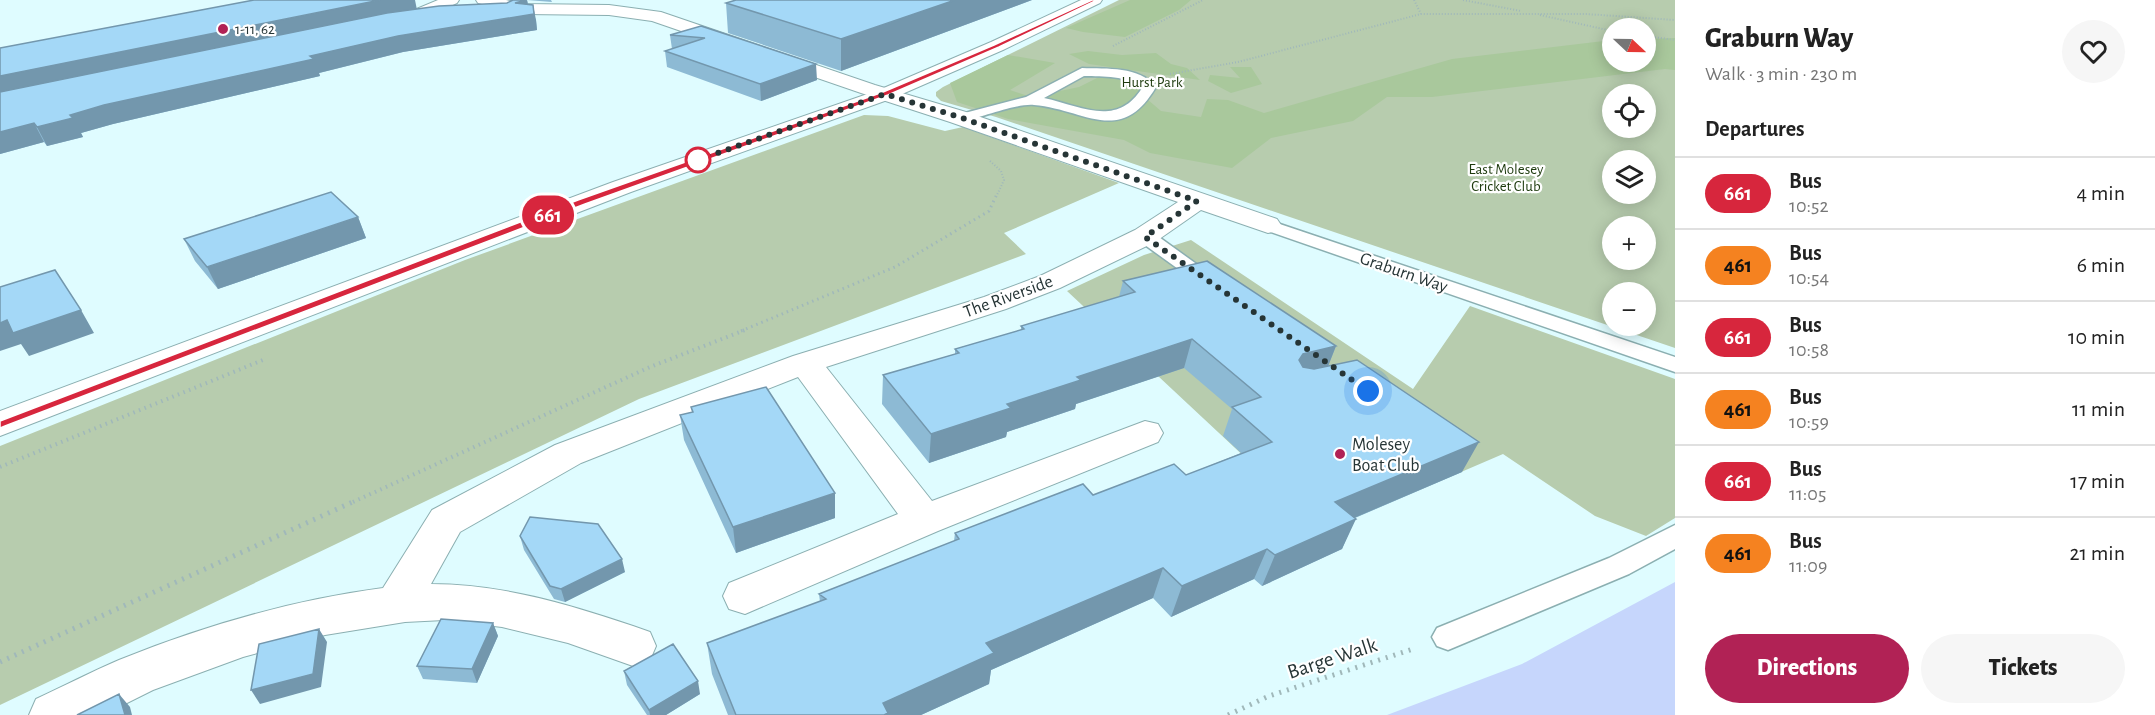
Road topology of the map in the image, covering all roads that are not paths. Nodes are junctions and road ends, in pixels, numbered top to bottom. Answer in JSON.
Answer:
{"nodes":[{"id":1,"x":484,"y":0,"type":"edge"},
{"id":2,"x":627,"y":0,"type":"edge"},
{"id":3,"x":1094,"y":0,"type":"edge"},
{"id":4,"x":462,"y":8,"type":"edge"},
{"id":5,"x":524,"y":9,"type":"junction"},
{"id":6,"x":609,"y":10,"type":"junction"},
{"id":7,"x":391,"y":21,"type":"edge"},
{"id":8,"x":885,"y":94,"type":"junction"},
{"id":9,"x":1031,"y":100,"type":"junction"},
{"id":10,"x":962,"y":118,"type":"junction"},
{"id":11,"x":1197,"y":201,"type":"junction"},
{"id":12,"x":1268,"y":225,"type":"joint"},
{"id":13,"x":1145,"y":237,"type":"junction"},
{"id":14,"x":1195,"y":272,"type":"junction"},
{"id":15,"x":1214,"y":286,"type":"edge"},
{"id":16,"x":1155,"y":288,"type":"edge"},
{"id":17,"x":805,"y":363,"type":"junction"},
{"id":18,"x":1675,"y":365,"type":"edge"},
{"id":19,"x":0,"y":424,"type":"edge"},
{"id":20,"x":1145,"y":433,"type":"dead end"},
{"id":21,"x":924,"y":520,"type":"junction"},
{"id":22,"x":1675,"y":536,"type":"edge"},
{"id":23,"x":745,"y":596,"type":"dead end"},
{"id":24,"x":397,"y":604,"type":"junction"},
{"id":25,"x":1448,"y":637,"type":"road end"},
{"id":26,"x":633,"y":646,"type":"dead end"},
{"id":27,"x":54,"y":715,"type":"edge"}],
"edges":[{"from":1,"to":5,"type":"street"},
{"from":2,"to":6,"type":"street"},
{"from":3,"to":8,"type":"street"},
{"from":4,"to":5,"type":"street"},
{"from":4,"to":7,"type":"street"},
{"from":5,"to":6,"type":"street"},
{"from":6,"to":8,"type":"street"},
{"from":8,"to":10,"type":"street"},
{"from":8,"to":19,"type":"street"},
{"from":9,"to":9,"type":"lane"},
{"from":9,"to":10,"type":"lane"},
{"from":10,"to":11,"type":"street","name":"Graburn Way"},
{"from":11,"to":12,"type":"street","name":"Graburn Way"},
{"from":11,"to":13,"type":"street","name":"The Riverside"},
{"from":12,"to":18,"type":"lane","name":"Graburn Way"},
{"from":13,"to":14,"type":"lane"},
{"from":13,"to":17,"type":"street","name":"The Riverside"},
{"from":14,"to":15,"type":"lane"},
{"from":14,"to":16,"type":"lane"},
{"from":17,"to":21,"type":"street"},
{"from":17,"to":24,"type":"street","name":"The Riverside"},
{"from":20,"to":21,"type":"street"},
{"from":21,"to":23,"type":"street"},
{"from":22,"to":25,"type":"lane"},
{"from":24,"to":26,"type":"street"},
{"from":24,"to":27,"type":"street"}]}
